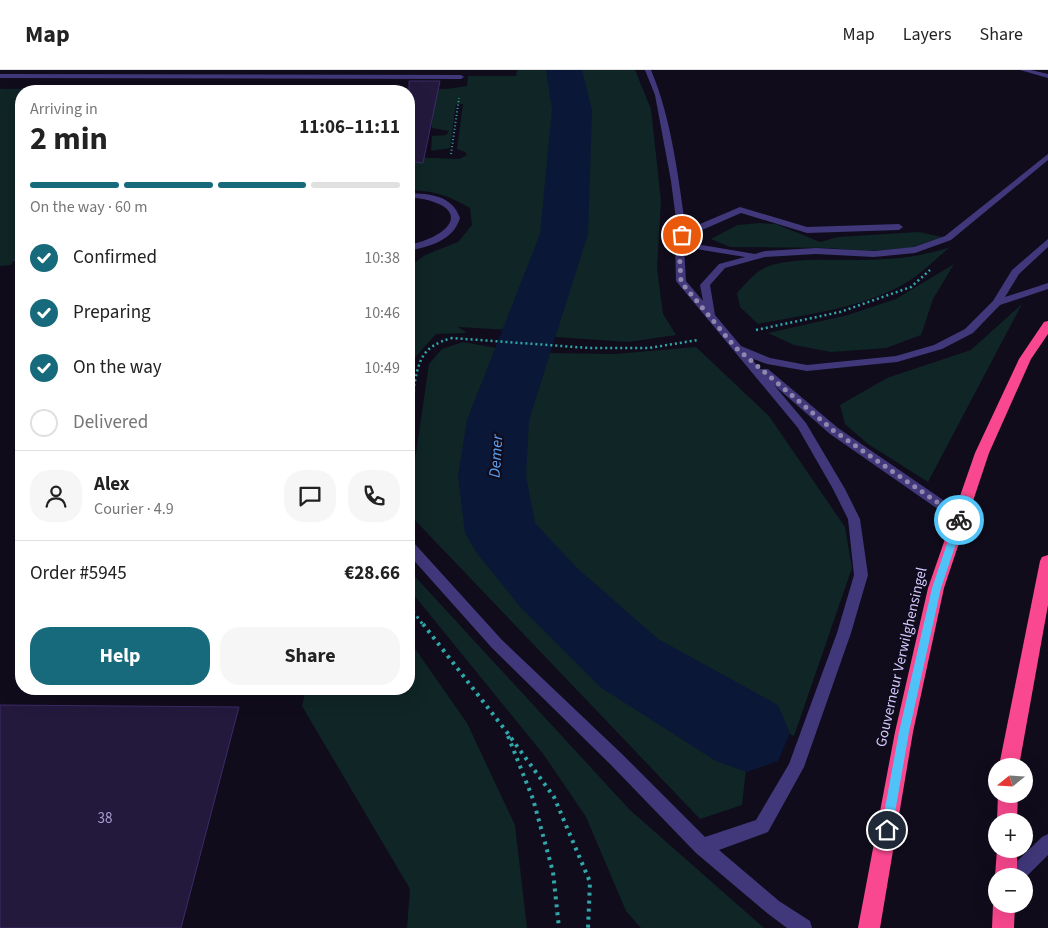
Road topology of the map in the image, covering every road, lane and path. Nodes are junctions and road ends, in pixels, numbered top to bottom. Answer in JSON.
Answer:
{"nodes":[{"id":1,"x":648,"y":70,"type":"edge"},
{"id":2,"x":1023,"y":70,"type":"edge"},
{"id":3,"x":462,"y":74,"type":"edge"},
{"id":4,"x":0,"y":76,"type":"edge"},
{"id":5,"x":1048,"y":76,"type":"edge"},
{"id":6,"x":461,"y":88,"type":"joint"},
{"id":7,"x":451,"y":154,"type":"dead end"},
{"id":8,"x":1048,"y":156,"type":"edge"},
{"id":9,"x":415,"y":196,"type":"edge"},
{"id":10,"x":899,"y":227,"type":"dead end"},
{"id":11,"x":681,"y":240,"type":"junction"},
{"id":12,"x":1048,"y":242,"type":"edge"},
{"id":13,"x":415,"y":246,"type":"edge"},
{"id":14,"x":765,"y":254,"type":"junction"},
{"id":15,"x":932,"y":268,"type":"dead end"},
{"id":16,"x":1048,"y":286,"type":"edge"},
{"id":17,"x":997,"y":303,"type":"junction"},
{"id":18,"x":710,"y":315,"type":"junction"},
{"id":19,"x":1048,"y":325,"type":"edge"},
{"id":20,"x":725,"y":336,"type":"junction"},
{"id":21,"x":735,"y":347,"type":"junction"},
{"id":22,"x":415,"y":383,"type":"edge"},
{"id":23,"x":960,"y":518,"type":"junction"},
{"id":24,"x":415,"y":554,"type":"edge"},
{"id":25,"x":1048,"y":561,"type":"edge"},
{"id":26,"x":415,"y":614,"type":"edge"},
{"id":27,"x":506,"y":731,"type":"junction"},
{"id":28,"x":1011,"y":758,"type":"edge"},
{"id":29,"x":1048,"y":843,"type":"edge"},
{"id":30,"x":702,"y":847,"type":"junction"},
{"id":31,"x":1022,"y":868,"type":"edge"},
{"id":32,"x":1004,"y":913,"type":"edge"},
{"id":33,"x":559,"y":928,"type":"edge"},
{"id":34,"x":588,"y":928,"type":"edge"},
{"id":35,"x":803,"y":928,"type":"edge"},
{"id":36,"x":869,"y":928,"type":"edge"},
{"id":37,"x":1003,"y":928,"type":"edge"}],
"edges":[{"from":1,"to":11,"type":"lane"},
{"from":2,"to":5,"type":"lane"},
{"from":3,"to":4,"type":"lane"},
{"from":3,"to":6,"type":"lane"},
{"from":6,"to":7,"type":"path"},
{"from":8,"to":14,"type":"lane"},
{"from":9,"to":13,"type":"lane"},
{"from":10,"to":11,"type":"lane"},
{"from":11,"to":14,"type":"lane"},
{"from":11,"to":18,"type":"lane"},
{"from":12,"to":17,"type":"lane"},
{"from":14,"to":18,"type":"lane"},
{"from":15,"to":20,"type":"path"},
{"from":16,"to":17,"type":"lane"},
{"from":17,"to":21,"type":"lane"},
{"from":18,"to":20,"type":"lane"},
{"from":19,"to":23,"type":"highway","name":"Gouverneur Verwilghensingel"},
{"from":20,"to":21,"type":"lane"},
{"from":20,"to":22,"type":"path"},
{"from":21,"to":23,"type":"lane"},
{"from":21,"to":30,"type":"lane"},
{"from":23,"to":36,"type":"highway","name":"Gouverneur Verwilghensingel"},
{"from":24,"to":30,"type":"lane"},
{"from":25,"to":28,"type":"highway"},
{"from":26,"to":27,"type":"path"},
{"from":27,"to":33,"type":"path"},
{"from":27,"to":34,"type":"path"},
{"from":29,"to":31,"type":"lane"},
{"from":30,"to":35,"type":"lane"},
{"from":32,"to":37,"type":"highway"}]}
